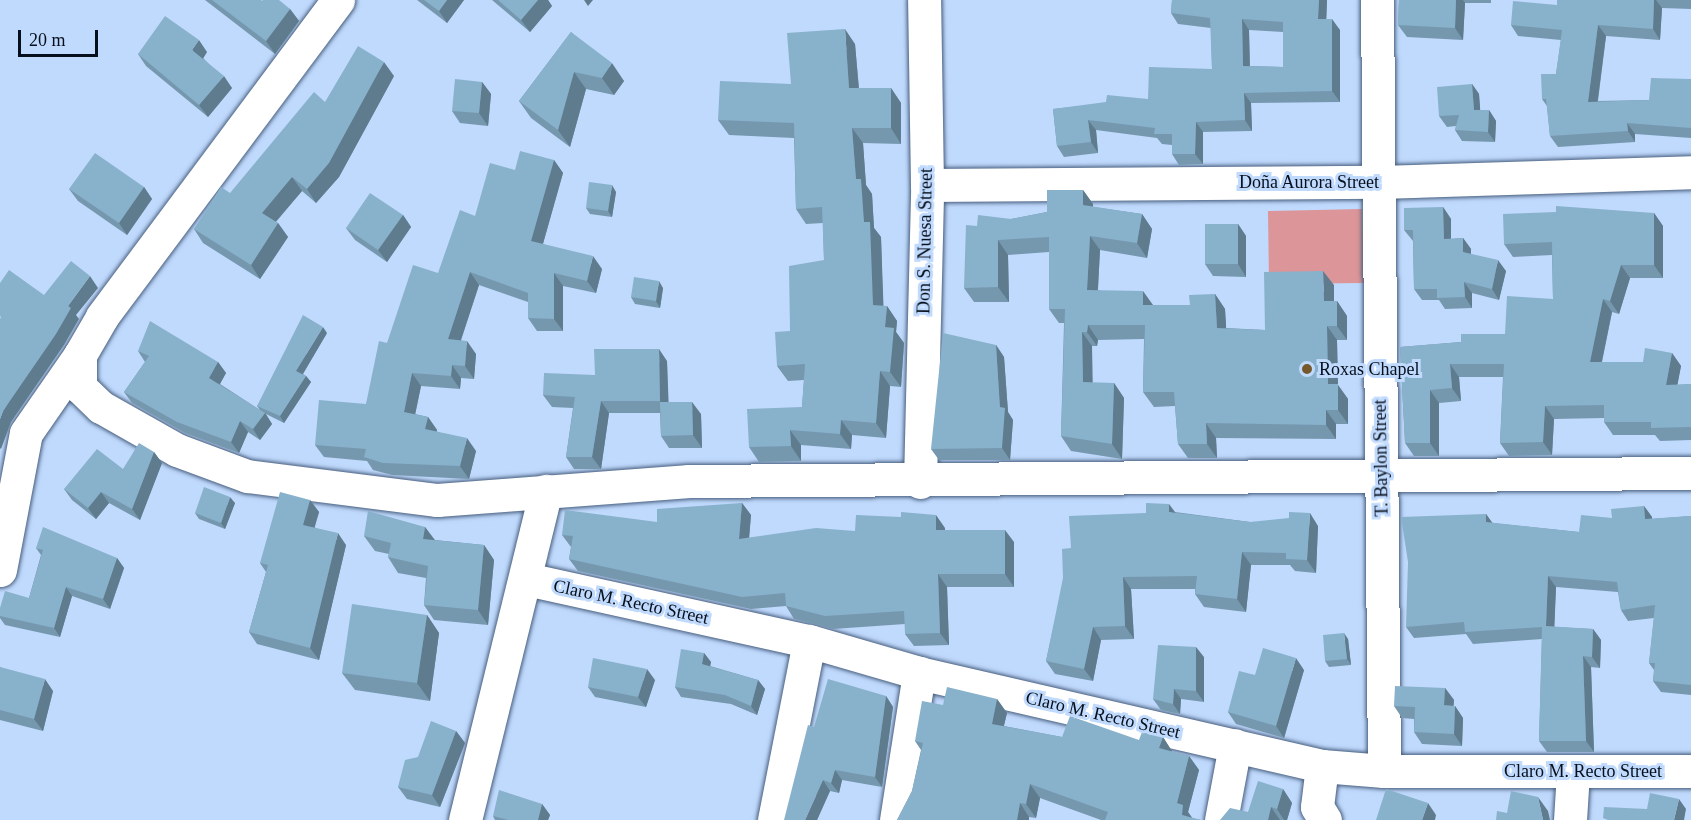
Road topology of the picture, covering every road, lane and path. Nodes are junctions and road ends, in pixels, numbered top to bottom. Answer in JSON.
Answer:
{"nodes":[{"id":1,"x":338,"y":0,"type":"edge"},
{"id":2,"x":924,"y":0,"type":"edge"},
{"id":3,"x":1377,"y":0,"type":"edge"},
{"id":4,"x":1691,"y":172,"type":"edge"},
{"id":5,"x":1379,"y":182,"type":"junction"},
{"id":6,"x":927,"y":184,"type":"junction"},
{"id":7,"x":80,"y":355,"type":"junction"},
{"id":8,"x":1691,"y":473,"type":"edge"},
{"id":9,"x":1382,"y":480,"type":"junction"},
{"id":10,"x":920,"y":482,"type":"junction"},
{"id":11,"x":546,"y":491,"type":"junction"},
{"id":12,"x":0,"y":570,"type":"edge"},
{"id":13,"x":526,"y":579,"type":"junction"},
{"id":14,"x":809,"y":640,"type":"junction"},
{"id":15,"x":919,"y":673,"type":"junction"},
{"id":16,"x":1234,"y":745,"type":"junction"},
{"id":17,"x":1322,"y":766,"type":"junction"},
{"id":18,"x":1384,"y":771,"type":"junction"},
{"id":19,"x":1691,"y":771,"type":"edge"},
{"id":20,"x":1573,"y":772,"type":"junction"},
{"id":21,"x":465,"y":820,"type":"edge"},
{"id":22,"x":774,"y":820,"type":"edge"},
{"id":23,"x":896,"y":820,"type":"edge"},
{"id":24,"x":1221,"y":820,"type":"edge"},
{"id":25,"x":1325,"y":820,"type":"edge"},
{"id":26,"x":1570,"y":820,"type":"edge"}],
"edges":[{"from":1,"to":7,"type":"street"},
{"from":2,"to":6,"type":"street","name":"Don S. Nuesa Street"},
{"from":3,"to":5,"type":"street","name":"T. Baylon Street"},
{"from":4,"to":5,"type":"street","name":"Doña Aurora Street"},
{"from":5,"to":6,"type":"street","name":"Doña Aurora Street"},
{"from":5,"to":9,"type":"street","name":"T. Baylon Street"},
{"from":6,"to":10,"type":"street","name":"Don S. Nuesa Street"},
{"from":7,"to":11,"type":"street"},
{"from":7,"to":12,"type":"street"},
{"from":8,"to":9,"type":"street"},
{"from":9,"to":10,"type":"street"},
{"from":9,"to":18,"type":"street","name":"T. Baylon Street"},
{"from":10,"to":11,"type":"street"},
{"from":11,"to":13,"type":"street"},
{"from":13,"to":14,"type":"street","name":"Claro M. Recto Street"},
{"from":13,"to":21,"type":"street"},
{"from":14,"to":15,"type":"street","name":"Claro M. Recto Street"},
{"from":14,"to":22,"type":"street"},
{"from":15,"to":16,"type":"street","name":"Claro M. Recto Street"},
{"from":15,"to":23,"type":"street"},
{"from":16,"to":17,"type":"street","name":"Claro M. Recto Street"},
{"from":16,"to":24,"type":"street"},
{"from":17,"to":18,"type":"street","name":"Claro M. Recto Street"},
{"from":17,"to":25,"type":"street"},
{"from":18,"to":20,"type":"street","name":"Claro M. Recto Street"},
{"from":19,"to":20,"type":"street","name":"Claro M. Recto Street"},
{"from":20,"to":26,"type":"street"}]}
